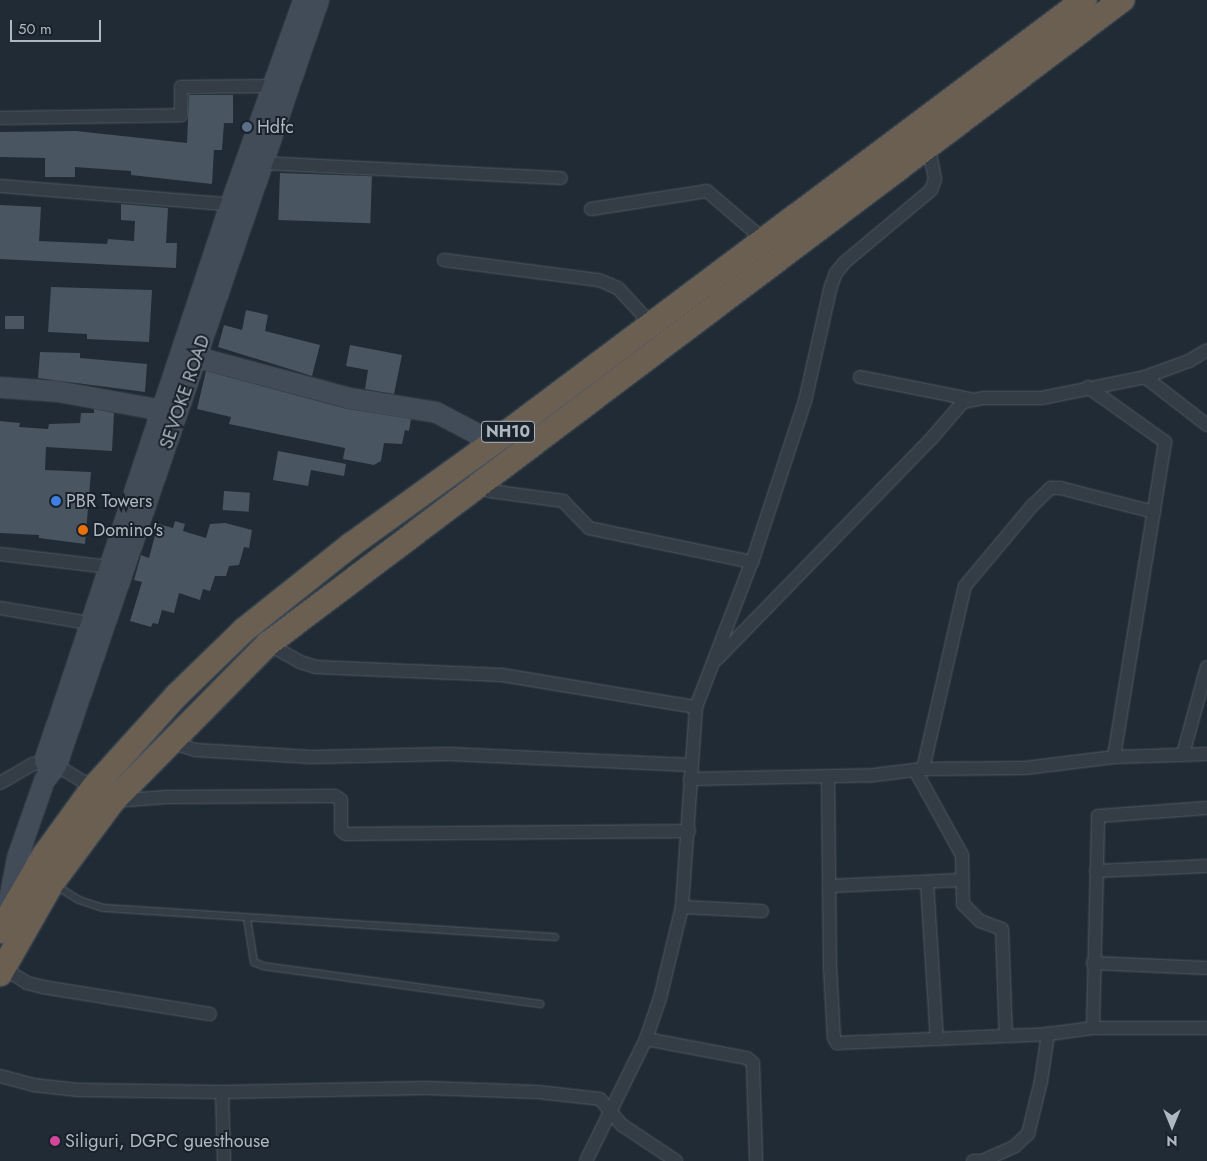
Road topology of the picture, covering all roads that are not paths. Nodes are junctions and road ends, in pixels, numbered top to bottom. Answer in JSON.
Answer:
{"nodes":[{"id":1,"x":303,"y":0,"type":"edge"},
{"id":2,"x":318,"y":0,"type":"edge"},
{"id":3,"x":1084,"y":0,"type":"edge"},
{"id":4,"x":1122,"y":0,"type":"edge"},
{"id":5,"x":272,"y":86,"type":"junction"},
{"id":6,"x":0,"y":118,"type":"edge"},
{"id":7,"x":930,"y":148,"type":"junction"},
{"id":8,"x":263,"y":163,"type":"junction"},
{"id":9,"x":561,"y":178,"type":"dead end"},
{"id":10,"x":0,"y":186,"type":"edge"},
{"id":11,"x":230,"y":204,"type":"junction"},
{"id":12,"x":248,"y":208,"type":"junction"},
{"id":13,"x":591,"y":209,"type":"dead end"},
{"id":14,"x":764,"y":240,"type":"junction"},
{"id":15,"x":444,"y":260,"type":"dead end"},
{"id":16,"x":651,"y":324,"type":"junction"},
{"id":17,"x":1207,"y":350,"type":"edge"},
{"id":18,"x":197,"y":357,"type":"junction"},
{"id":19,"x":860,"y":377,"type":"dead end"},
{"id":20,"x":1145,"y":377,"type":"junction"},
{"id":21,"x":0,"y":387,"type":"edge"},
{"id":22,"x":1088,"y":387,"type":"junction"},
{"id":23,"x":970,"y":399,"type":"junction"},
{"id":24,"x":171,"y":411,"type":"junction"},
{"id":25,"x":1207,"y":425,"type":"edge"},
{"id":26,"x":493,"y":442,"type":"junction"},
{"id":27,"x":480,"y":483,"type":"junction"},
{"id":28,"x":1154,"y":512,"type":"junction"},
{"id":29,"x":0,"y":554,"type":"edge"},
{"id":30,"x":752,"y":562,"type":"junction"},
{"id":31,"x":109,"y":567,"type":"junction"},
{"id":32,"x":0,"y":608,"type":"edge"},
{"id":33,"x":89,"y":623,"type":"junction"},
{"id":34,"x":268,"y":644,"type":"junction"},
{"id":35,"x":713,"y":662,"type":"junction"},
{"id":36,"x":1207,"y":667,"type":"edge"},
{"id":37,"x":696,"y":707,"type":"junction"},
{"id":38,"x":170,"y":742,"type":"junction"},
{"id":39,"x":1183,"y":754,"type":"junction"},
{"id":40,"x":1207,"y":754,"type":"edge"},
{"id":41,"x":1114,"y":757,"type":"junction"},
{"id":42,"x":691,"y":765,"type":"junction"},
{"id":43,"x":48,"y":769,"type":"junction"},
{"id":44,"x":919,"y":770,"type":"junction"},
{"id":45,"x":828,"y":777,"type":"junction"},
{"id":46,"x":690,"y":778,"type":"junction"},
{"id":47,"x":0,"y":783,"type":"edge"},
{"id":48,"x":93,"y":788,"type":"junction"},
{"id":49,"x":114,"y":800,"type":"junction"},
{"id":50,"x":1207,"y":808,"type":"edge"},
{"id":51,"x":689,"y":831,"type":"junction"},
{"id":52,"x":1207,"y":866,"type":"edge"},
{"id":53,"x":1096,"y":871,"type":"junction"},
{"id":54,"x":43,"y":878,"type":"junction"},
{"id":55,"x":962,"y":880,"type":"junction"},
{"id":56,"x":928,"y":882,"type":"junction"},
{"id":57,"x":829,"y":886,"type":"junction"},
{"id":58,"x":682,"y":907,"type":"junction"},
{"id":59,"x":762,"y":911,"type":"dead end"},
{"id":60,"x":247,"y":918,"type":"junction"},
{"id":61,"x":2,"y":927,"type":"edge"},
{"id":62,"x":555,"y":937,"type":"dead end"},
{"id":63,"x":1093,"y":962,"type":"junction"},
{"id":64,"x":1207,"y":968,"type":"edge"},
{"id":65,"x":1,"y":970,"type":"edge"},
{"id":66,"x":540,"y":1004,"type":"dead end"},
{"id":67,"x":210,"y":1014,"type":"dead end"},
{"id":68,"x":1093,"y":1028,"type":"junction"},
{"id":69,"x":1207,"y":1028,"type":"edge"},
{"id":70,"x":1048,"y":1034,"type":"junction"},
{"id":71,"x":1006,"y":1036,"type":"junction"},
{"id":72,"x":646,"y":1039,"type":"junction"},
{"id":73,"x":937,"y":1040,"type":"junction"},
{"id":74,"x":0,"y":1076,"type":"edge"},
{"id":75,"x":222,"y":1092,"type":"junction"},
{"id":76,"x":610,"y":1113,"type":"junction"},
{"id":77,"x":224,"y":1161,"type":"edge"},
{"id":78,"x":586,"y":1161,"type":"edge"},
{"id":79,"x":676,"y":1161,"type":"edge"},
{"id":80,"x":756,"y":1161,"type":"edge"},
{"id":81,"x":973,"y":1161,"type":"edge"},
{"id":82,"x":982,"y":1161,"type":"edge"}],
"edges":[{"from":1,"to":5,"type":"main road","name":"SEVOKE ROAD"},
{"from":2,"to":8,"type":"main road","name":"SEVOKE ROAD"},
{"from":3,"to":14,"type":"highway","number":"NH10"},
{"from":4,"to":7,"type":"highway"},
{"from":5,"to":6,"type":"street"},
{"from":5,"to":11,"type":"main road","name":"SEVOKE ROAD"},
{"from":7,"to":27,"type":"highway"},
{"from":7,"to":30,"type":"street"},
{"from":8,"to":9,"type":"street"},
{"from":8,"to":12,"type":"main road","name":"SEVOKE ROAD"},
{"from":10,"to":11,"type":"street"},
{"from":11,"to":12,"type":"street"},
{"from":11,"to":24,"type":"main road","name":"SEVOKE ROAD"},
{"from":12,"to":18,"type":"main road","name":"SEVOKE ROAD"},
{"from":13,"to":14,"type":"street"},
{"from":14,"to":16,"type":"highway","number":"NH10"},
{"from":15,"to":16,"type":"street"},
{"from":16,"to":26,"type":"highway","number":"NH10"},
{"from":17,"to":20,"type":"street"},
{"from":18,"to":24,"type":"main road","name":"SEVOKE ROAD"},
{"from":18,"to":26,"type":"main road"},
{"from":19,"to":23,"type":"street"},
{"from":20,"to":22,"type":"street"},
{"from":20,"to":25,"type":"street"},
{"from":21,"to":24,"type":"main road"},
{"from":22,"to":23,"type":"street"},
{"from":22,"to":28,"type":"street"},
{"from":23,"to":35,"type":"street"},
{"from":24,"to":31,"type":"main road","name":"SEVOKE ROAD"},
{"from":24,"to":43,"type":"main road","name":"SEVOKE ROAD"},
{"from":26,"to":48,"type":"highway","number":"NH10"},
{"from":27,"to":30,"type":"street"},
{"from":27,"to":34,"type":"highway"},
{"from":28,"to":41,"type":"street"},
{"from":28,"to":44,"type":"street"},
{"from":29,"to":31,"type":"street"},
{"from":30,"to":35,"type":"street"},
{"from":31,"to":33,"type":"main road","name":"SEVOKE ROAD"},
{"from":32,"to":33,"type":"street"},
{"from":33,"to":43,"type":"main road","name":"SEVOKE ROAD"},
{"from":34,"to":37,"type":"street"},
{"from":34,"to":38,"type":"highway"},
{"from":35,"to":37,"type":"street"},
{"from":36,"to":39,"type":"street"},
{"from":37,"to":42,"type":"street"},
{"from":38,"to":42,"type":"street"},
{"from":38,"to":49,"type":"highway"},
{"from":39,"to":40,"type":"street"},
{"from":39,"to":41,"type":"street"},
{"from":41,"to":44,"type":"street"},
{"from":42,"to":46,"type":"street"},
{"from":43,"to":47,"type":"street"},
{"from":43,"to":48,"type":"street"},
{"from":43,"to":61,"type":"main road","name":"SEVOKE ROAD"},
{"from":44,"to":45,"type":"street"},
{"from":44,"to":55,"type":"street"},
{"from":45,"to":46,"type":"street"},
{"from":45,"to":57,"type":"street"},
{"from":46,"to":51,"type":"street"},
{"from":48,"to":49,"type":"street"},
{"from":48,"to":54,"type":"highway","number":"NH10"},
{"from":49,"to":51,"type":"street"},
{"from":49,"to":54,"type":"highway"},
{"from":50,"to":53,"type":"street"},
{"from":51,"to":58,"type":"street"},
{"from":52,"to":53,"type":"street"},
{"from":53,"to":63,"type":"street"},
{"from":54,"to":60,"type":"lane"},
{"from":54,"to":61,"type":"highway","number":"NH10"},
{"from":54,"to":65,"type":"highway"},
{"from":55,"to":56,"type":"street"},
{"from":55,"to":71,"type":"street"},
{"from":56,"to":57,"type":"street"},
{"from":56,"to":73,"type":"street"},
{"from":57,"to":73,"type":"street"},
{"from":58,"to":59,"type":"street"},
{"from":58,"to":72,"type":"street"},
{"from":60,"to":62,"type":"lane"},
{"from":60,"to":66,"type":"lane"},
{"from":63,"to":64,"type":"street"},
{"from":63,"to":68,"type":"street"},
{"from":65,"to":67,"type":"street"},
{"from":68,"to":69,"type":"street"},
{"from":68,"to":70,"type":"street"},
{"from":70,"to":71,"type":"street"},
{"from":70,"to":82,"type":"street"},
{"from":71,"to":73,"type":"street"},
{"from":72,"to":76,"type":"street"},
{"from":72,"to":80,"type":"street"},
{"from":74,"to":75,"type":"street"},
{"from":75,"to":76,"type":"street"},
{"from":75,"to":77,"type":"street"},
{"from":76,"to":78,"type":"street"},
{"from":76,"to":79,"type":"street"},
{"from":81,"to":82,"type":"street"}]}
